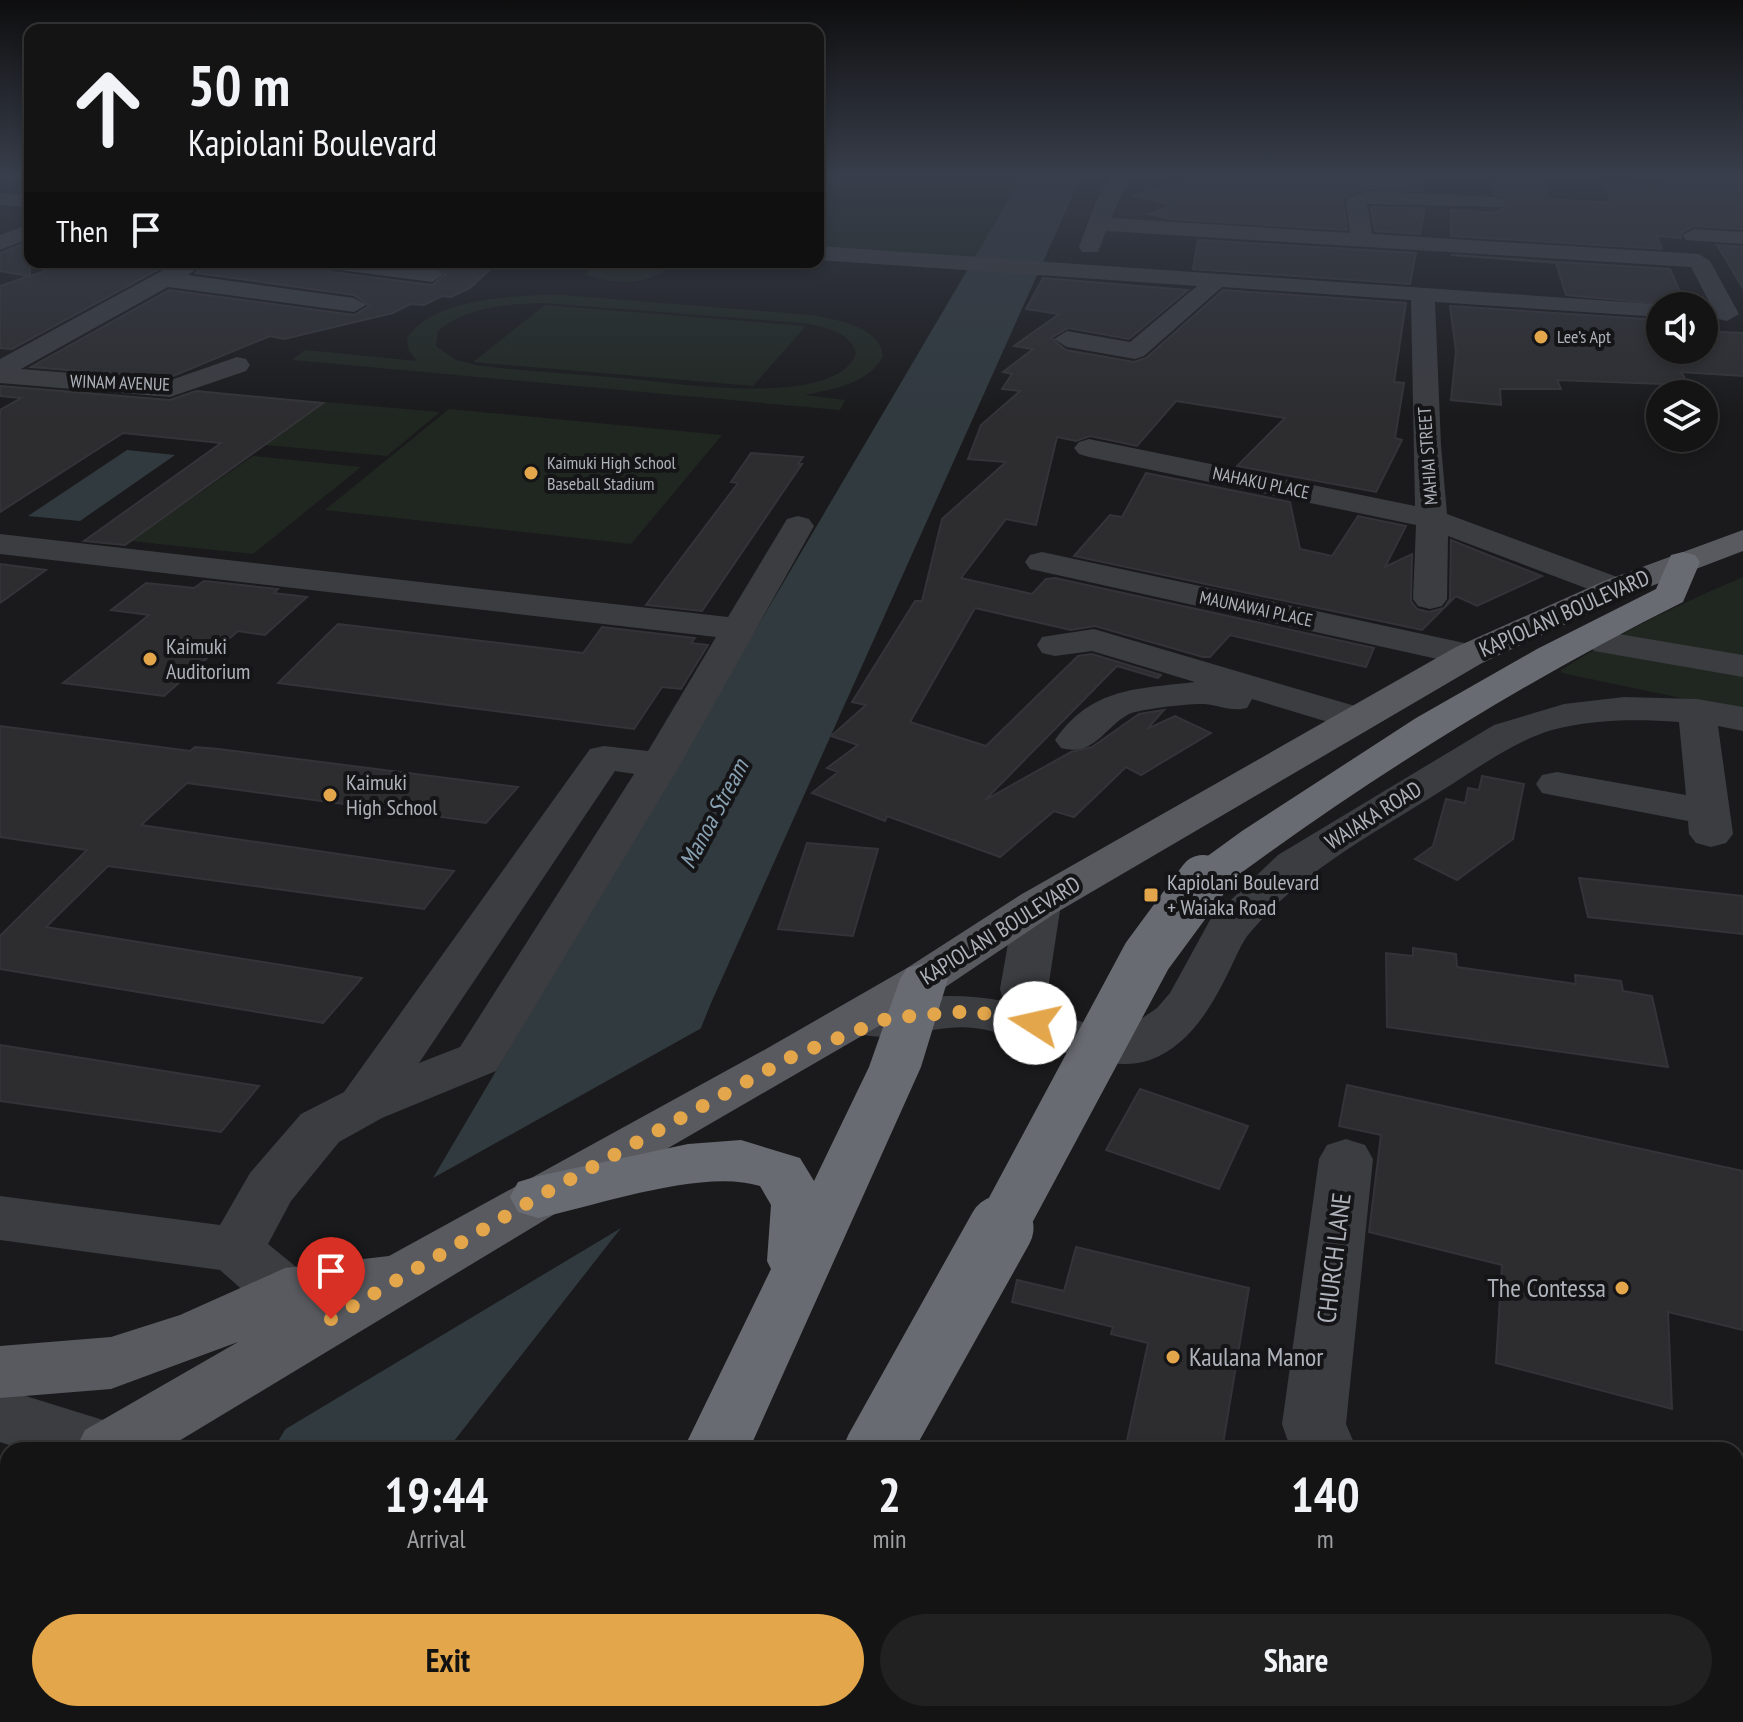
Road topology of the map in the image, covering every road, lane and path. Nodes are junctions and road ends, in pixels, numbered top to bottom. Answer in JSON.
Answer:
{"nodes":[{"id":1,"x":882,"y":257,"type":"edge"},
{"id":2,"x":1085,"y":257,"type":"edge"},
{"id":3,"x":1697,"y":257,"type":"edge"},
{"id":4,"x":184,"y":268,"type":"edge"},
{"id":5,"x":378,"y":268,"type":"edge"},
{"id":6,"x":1079,"y":271,"type":"junction"},
{"id":7,"x":432,"y":275,"type":"dead end"},
{"id":8,"x":163,"y":279,"type":"junction"},
{"id":9,"x":1217,"y":280,"type":"junction"},
{"id":10,"x":1423,"y":294,"type":"junction"},
{"id":11,"x":1153,"y":304,"type":"dead end"},
{"id":12,"x":354,"y":305,"type":"dead end"},
{"id":13,"x":1183,"y":308,"type":"junction"},
{"id":14,"x":1646,"y":309,"type":"edge"},
{"id":15,"x":1725,"y":314,"type":"edge"},
{"id":16,"x":1067,"y":339,"type":"dead end"},
{"id":17,"x":237,"y":365,"type":"dead end"},
{"id":18,"x":0,"y":373,"type":"edge"},
{"id":19,"x":1089,"y":448,"type":"dead end"},
{"id":20,"x":1432,"y":519,"type":"junction"},
{"id":21,"x":798,"y":526,"type":"dead end"},
{"id":22,"x":1743,"y":540,"type":"edge"},
{"id":23,"x":0,"y":544,"type":"edge"},
{"id":24,"x":1042,"y":562,"type":"dead end"},
{"id":25,"x":1683,"y":562,"type":"junction"},
{"id":26,"x":1616,"y":588,"type":"junction"},
{"id":27,"x":1430,"y":599,"type":"dead end"},
{"id":28,"x":738,"y":629,"type":"junction"},
{"id":29,"x":1607,"y":643,"type":"dead end"},
{"id":30,"x":1055,"y":645,"type":"dead end"},
{"id":31,"x":1469,"y":655,"type":"junction"},
{"id":32,"x":1743,"y":666,"type":"edge"},
{"id":33,"x":1697,"y":711,"type":"junction"},
{"id":34,"x":1743,"y":719,"type":"edge"},
{"id":35,"x":1347,"y":725,"type":"junction"},
{"id":36,"x":1067,"y":749,"type":"dead end"},
{"id":37,"x":660,"y":765,"type":"junction"},
{"id":38,"x":1557,"y":784,"type":"dead end"},
{"id":39,"x":1038,"y":904,"type":"junction"},
{"id":40,"x":918,"y":998,"type":"junction"},
{"id":41,"x":1035,"y":1023,"type":"junction"},
{"id":42,"x":363,"y":1105,"type":"junction"},
{"id":43,"x":656,"y":1150,"type":"junction"},
{"id":44,"x":1346,"y":1159,"type":"dead end"},
{"id":45,"x":538,"y":1197,"type":"joint"},
{"id":46,"x":0,"y":1218,"type":"edge"},
{"id":47,"x":236,"y":1250,"type":"junction"},
{"id":48,"x":795,"y":1275,"type":"junction"},
{"id":49,"x":348,"y":1291,"type":"junction"},
{"id":50,"x":0,"y":1372,"type":"edge"},
{"id":51,"x":0,"y":1415,"type":"edge"},
{"id":52,"x":726,"y":1430,"type":"edge"},
{"id":53,"x":83,"y":1442,"type":"edge"},
{"id":54,"x":120,"y":1442,"type":"edge"},
{"id":55,"x":881,"y":1442,"type":"edge"},
{"id":56,"x":1321,"y":1442,"type":"edge"}],
"edges":[{"from":1,"to":6,"type":"street"},
{"from":2,"to":6,"type":"street"},
{"from":3,"to":15,"type":"street"},
{"from":4,"to":8,"type":"street"},
{"from":5,"to":7,"type":"street"},
{"from":6,"to":9,"type":"street"},
{"from":8,"to":12,"type":"street"},
{"from":8,"to":18,"type":"street"},
{"from":9,"to":10,"type":"street"},
{"from":9,"to":13,"type":"street"},
{"from":10,"to":14,"type":"street"},
{"from":10,"to":20,"type":"street","name":"MAHIAI STREET"},
{"from":11,"to":13,"type":"street"},
{"from":13,"to":16,"type":"street"},
{"from":17,"to":18,"type":"street","name":"WINAM AVENUE"},
{"from":19,"to":20,"type":"street","name":"NAHAKU PLACE"},
{"from":20,"to":26,"type":"street","name":"MAHIAI STREET"},
{"from":20,"to":27,"type":"street"},
{"from":21,"to":28,"type":"street"},
{"from":22,"to":25,"type":"main road","name":"KAPIOLANI BOULEVARD"},
{"from":23,"to":28,"type":"street"},
{"from":24,"to":31,"type":"street","name":"MAUNAWAI PLACE"},
{"from":25,"to":26,"type":"main road","name":"KAPIOLANI BOULEVARD"},
{"from":25,"to":55,"type":"highway","bridge":true},
{"from":26,"to":31,"type":"main road","name":"KAPIOLANI BOULEVARD"},
{"from":28,"to":37,"type":"street"},
{"from":29,"to":32,"type":"street"},
{"from":30,"to":35,"type":"street"},
{"from":31,"to":35,"type":"main road","name":"KAPIOLANI BOULEVARD"},
{"from":33,"to":34,"type":"street","name":"WAIAKA ROAD"},
{"from":33,"to":38,"type":"street"},
{"from":33,"to":41,"type":"street","name":"WAIAKA ROAD"},
{"from":35,"to":36,"type":"street"},
{"from":35,"to":39,"type":"main road","name":"KAPIOLANI BOULEVARD"},
{"from":37,"to":42,"type":"street"},
{"from":37,"to":42,"type":"street"},
{"from":39,"to":40,"type":"main road","name":"KAPIOLANI BOULEVARD"},
{"from":39,"to":41,"type":"street"},
{"from":40,"to":41,"type":"street","name":"WAIAKA ROAD"},
{"from":40,"to":43,"type":"main road","name":"KAPIOLANI BOULEVARD"},
{"from":40,"to":48,"type":"highway"},
{"from":42,"to":47,"type":"street"},
{"from":43,"to":45,"type":"highway"},
{"from":43,"to":48,"type":"highway"},
{"from":44,"to":56,"type":"street","name":"CHURCH LANE"},
{"from":45,"to":49,"type":"main road"},
{"from":46,"to":47,"type":"street"},
{"from":47,"to":49,"type":"street"},
{"from":48,"to":52,"type":"highway"},
{"from":49,"to":50,"type":"main road"},
{"from":49,"to":54,"type":"main road"},
{"from":51,"to":53,"type":"street"}]}
